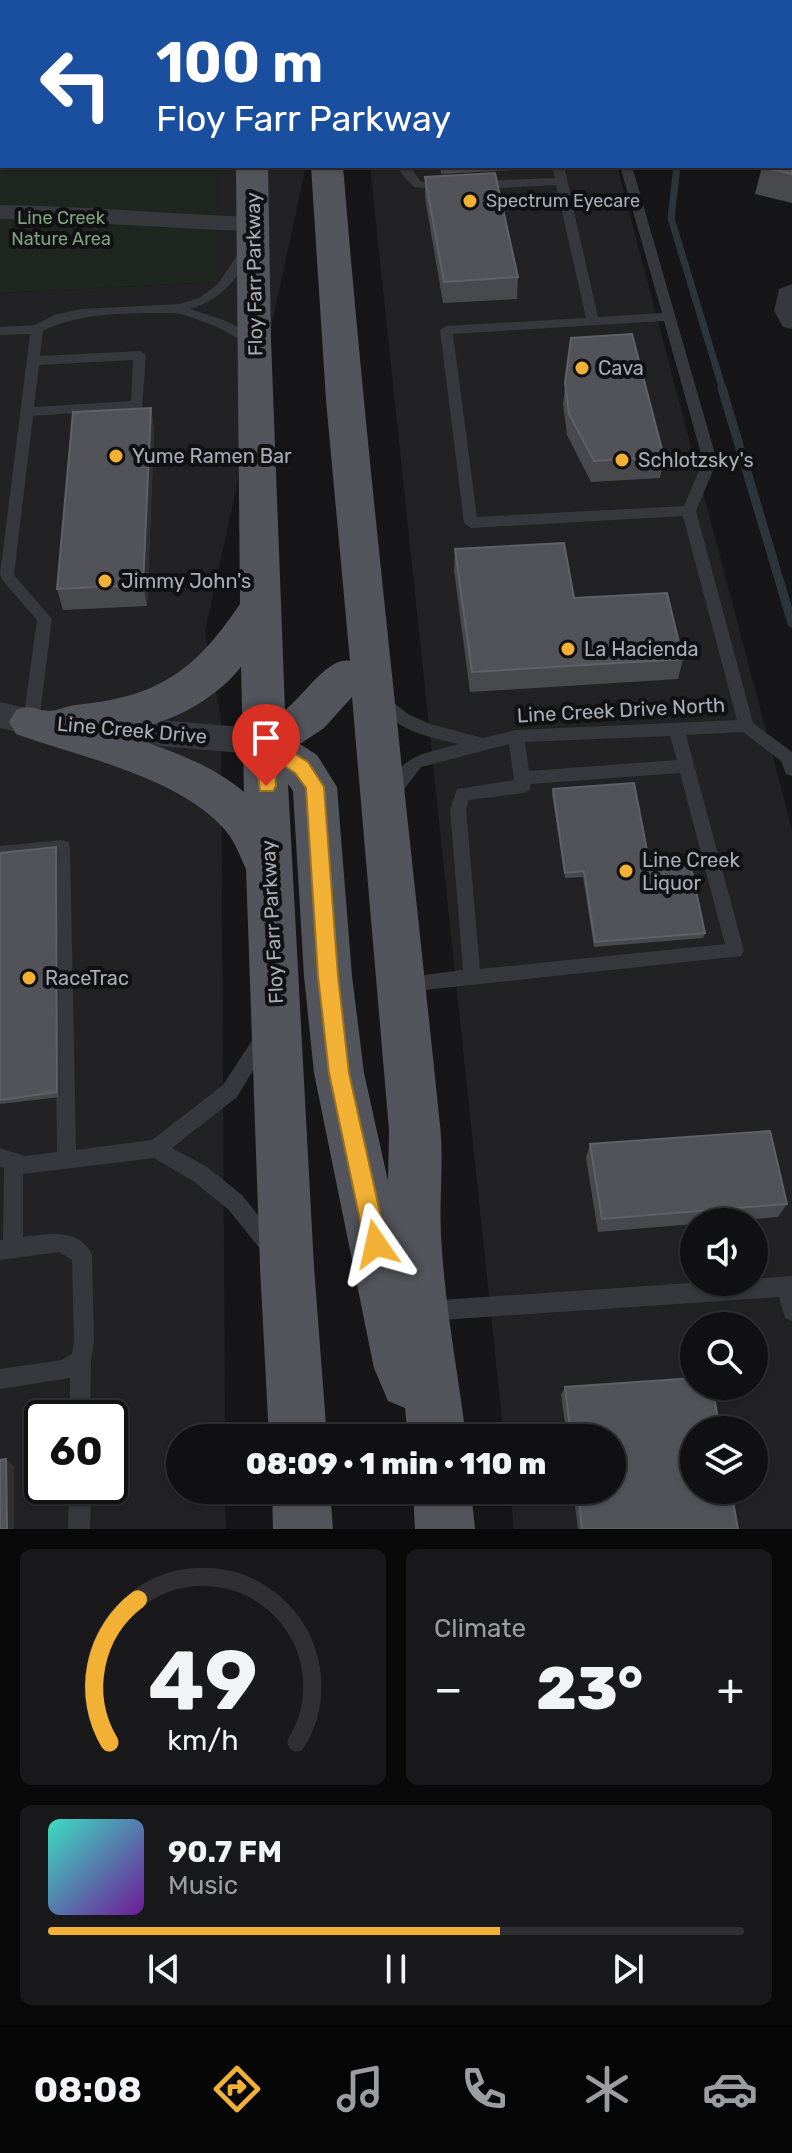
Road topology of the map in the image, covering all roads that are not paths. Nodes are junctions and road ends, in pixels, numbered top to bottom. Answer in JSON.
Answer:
{"nodes":[{"id":1,"x":252,"y":168,"type":"edge"},
{"id":2,"x":327,"y":168,"type":"edge"},
{"id":3,"x":404,"y":168,"type":"edge"},
{"id":4,"x":558,"y":168,"type":"edge"},
{"id":5,"x":627,"y":168,"type":"edge"},
{"id":6,"x":561,"y":181,"type":"junction"},
{"id":7,"x":634,"y":197,"type":"junction"},
{"id":8,"x":565,"y":200,"type":"junction"},
{"id":9,"x":0,"y":212,"type":"edge"},
{"id":10,"x":254,"y":232,"type":"junction"},
{"id":11,"x":792,"y":292,"type":"edge"},
{"id":12,"x":175,"y":309,"type":"junction"},
{"id":13,"x":668,"y":317,"type":"junction"},
{"id":14,"x":593,"y":321,"type":"junction"},
{"id":15,"x":792,"y":321,"type":"edge"},
{"id":16,"x":37,"y":329,"type":"junction"},
{"id":17,"x":0,"y":331,"type":"edge"},
{"id":18,"x":253,"y":340,"type":"junction"},
{"id":19,"x":33,"y":361,"type":"junction"},
{"id":20,"x":26,"y":412,"type":"junction"},
{"id":21,"x":689,"y":511,"type":"junction"},
{"id":22,"x":261,"y":605,"type":"junction"},
{"id":23,"x":358,"y":682,"type":"junction"},
{"id":24,"x":31,"y":720,"type":"edge"},
{"id":25,"x":746,"y":726,"type":"junction"},
{"id":26,"x":676,"y":728,"type":"junction"},
{"id":27,"x":516,"y":736,"type":"junction"},
{"id":28,"x":264,"y":742,"type":"junction"},
{"id":29,"x":483,"y":743,"type":"junction"},
{"id":30,"x":686,"y":766,"type":"junction"},
{"id":31,"x":792,"y":769,"type":"edge"},
{"id":32,"x":522,"y":778,"type":"junction"},
{"id":33,"x":384,"y":828,"type":"junction"},
{"id":34,"x":0,"y":853,"type":"edge"},
{"id":35,"x":270,"y":868,"type":"junction"},
{"id":36,"x":472,"y":976,"type":"junction"},
{"id":37,"x":400,"y":984,"type":"junction"},
{"id":38,"x":276,"y":1017,"type":"junction"},
{"id":39,"x":156,"y":1149,"type":"junction"},
{"id":40,"x":7,"y":1160,"type":"edge"},
{"id":41,"x":67,"y":1160,"type":"junction"},
{"id":42,"x":414,"y":1236,"type":"junction"},
{"id":43,"x":6,"y":1249,"type":"edge"},
{"id":44,"x":287,"y":1267,"type":"junction"},
{"id":45,"x":789,"y":1286,"type":"edge"},
{"id":46,"x":422,"y":1311,"type":"junction"},
{"id":47,"x":792,"y":1311,"type":"edge"},
{"id":48,"x":81,"y":1360,"type":"junction"},
{"id":49,"x":0,"y":1379,"type":"edge"},
{"id":50,"x":80,"y":1400,"type":"edge"},
{"id":51,"x":297,"y":1424,"type":"edge"},
{"id":52,"x":428,"y":1424,"type":"edge"},
{"id":53,"x":434,"y":1424,"type":"edge"},
{"id":54,"x":80,"y":1504,"type":"edge"},
{"id":55,"x":302,"y":1504,"type":"edge"},
{"id":56,"x":443,"y":1504,"type":"edge"},
{"id":57,"x":79,"y":1529,"type":"edge"},
{"id":58,"x":303,"y":1529,"type":"edge"},
{"id":59,"x":445,"y":1529,"type":"edge"}],
"edges":[{"from":1,"to":10,"type":"main road","name":"Floy Farr Parkway"},
{"from":2,"to":23,"type":"main road"},
{"from":3,"to":6,"type":"lane"},
{"from":4,"to":6,"type":"lane"},
{"from":5,"to":7,"type":"lane"},
{"from":6,"to":8,"type":"lane"},
{"from":7,"to":8,"type":"lane"},
{"from":7,"to":13,"type":"lane"},
{"from":8,"to":14,"type":"lane"},
{"from":9,"to":10,"type":"street"},
{"from":10,"to":12,"type":"lane"},
{"from":10,"to":18,"type":"main road","name":"Floy Farr Parkway"},
{"from":11,"to":15,"type":"street"},
{"from":12,"to":16,"type":"lane"},
{"from":12,"to":18,"type":"lane"},
{"from":13,"to":14,"type":"lane"},
{"from":13,"to":21,"type":"lane"},
{"from":14,"to":21,"type":"lane"},
{"from":16,"to":17,"type":"lane"},
{"from":16,"to":19,"type":"lane"},
{"from":18,"to":22,"type":"main road","name":"Floy Farr Parkway"},
{"from":19,"to":20,"type":"lane"},
{"from":19,"to":20,"type":"lane"},
{"from":20,"to":24,"type":"lane"},
{"from":21,"to":25,"type":"lane"},
{"from":22,"to":24,"type":"main road"},
{"from":22,"to":28,"type":"main road","name":"Floy Farr Parkway"},
{"from":23,"to":28,"type":"main road"},
{"from":23,"to":29,"type":"lane","name":"Line Creek Drive North"},
{"from":23,"to":33,"type":"main road"},
{"from":23,"to":42,"type":"main road"},
{"from":24,"to":28,"type":"street","name":"Line Creek Drive"},
{"from":24,"to":35,"type":"main road"},
{"from":25,"to":26,"type":"lane","name":"Line Creek Drive North"},
{"from":25,"to":31,"type":"lane","name":"Line Creek Drive North"},
{"from":26,"to":27,"type":"lane","name":"Line Creek Drive North"},
{"from":26,"to":30,"type":"lane"},
{"from":27,"to":29,"type":"lane","name":"Line Creek Drive North"},
{"from":27,"to":32,"type":"lane"},
{"from":28,"to":35,"type":"main road","name":"Floy Farr Parkway"},
{"from":28,"to":52,"type":"main road"},
{"from":29,"to":33,"type":"lane","name":"Line Creek Drive North"},
{"from":30,"to":32,"type":"lane"},
{"from":30,"to":36,"type":"lane"},
{"from":32,"to":36,"type":"lane"},
{"from":33,"to":37,"type":"main road"},
{"from":34,"to":41,"type":"lane"},
{"from":35,"to":38,"type":"main road","name":"Floy Farr Parkway"},
{"from":36,"to":37,"type":"lane"},
{"from":37,"to":42,"type":"main road"},
{"from":38,"to":39,"type":"lane"},
{"from":38,"to":44,"type":"main road","name":"Floy Farr Parkway"},
{"from":39,"to":41,"type":"lane"},
{"from":39,"to":44,"type":"lane"},
{"from":40,"to":41,"type":"lane"},
{"from":40,"to":43,"type":"lane"},
{"from":42,"to":46,"type":"main road"},
{"from":43,"to":48,"type":"lane"},
{"from":44,"to":51,"type":"main road","name":"Floy Farr Parkway"},
{"from":45,"to":46,"type":"lane"},
{"from":45,"to":47,"type":"lane"},
{"from":46,"to":53,"type":"main road"},
{"from":48,"to":49,"type":"lane"},
{"from":48,"to":50,"type":"lane"},
{"from":54,"to":57,"type":"lane"},
{"from":55,"to":58,"type":"main road"},
{"from":56,"to":59,"type":"main road"}]}
